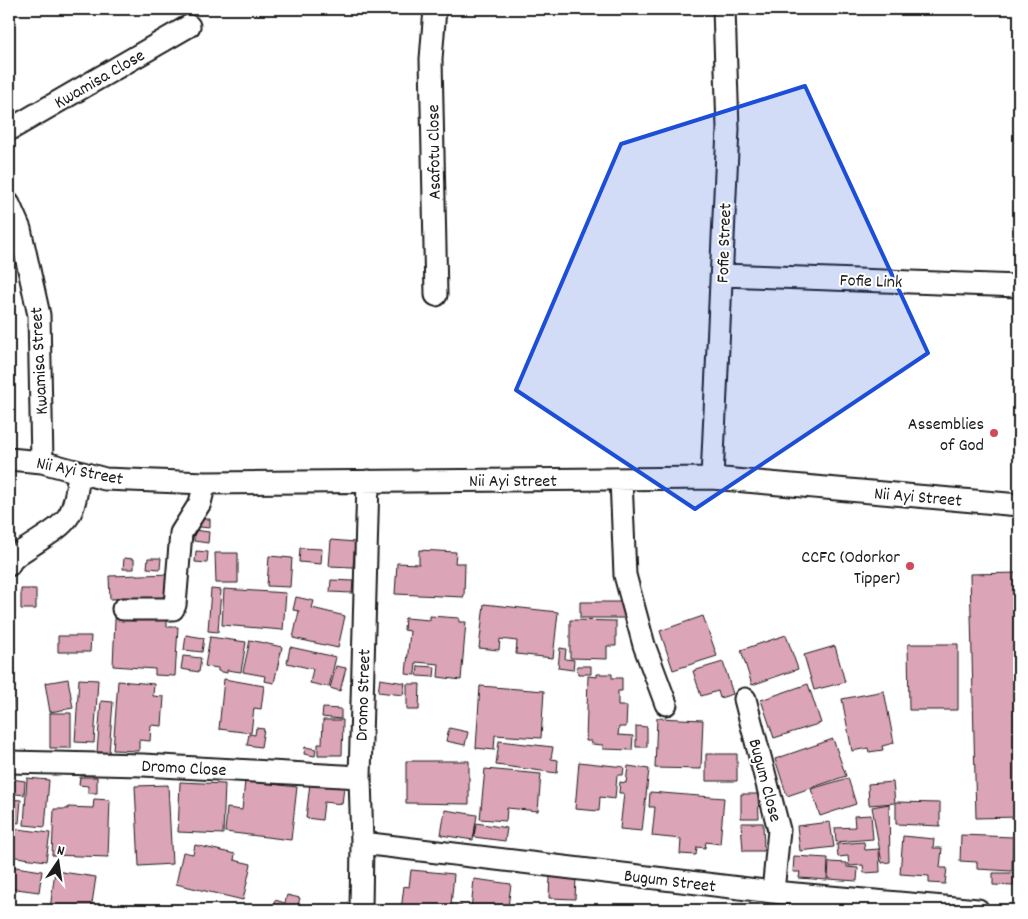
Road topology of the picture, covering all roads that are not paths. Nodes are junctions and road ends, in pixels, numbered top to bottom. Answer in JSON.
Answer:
{"nodes":[{"id":1,"x":435,"y":9,"type":"edge"},
{"id":2,"x":724,"y":9,"type":"edge"},
{"id":3,"x":189,"y":26,"type":"dead end"},
{"id":4,"x":9,"y":130,"type":"edge"},
{"id":5,"x":9,"y":204,"type":"edge"},
{"id":6,"x":722,"y":275,"type":"junction"},
{"id":7,"x":1019,"y":286,"type":"edge"},
{"id":8,"x":436,"y":295,"type":"dead end"},
{"id":9,"x":9,"y":459,"type":"edge"},
{"id":10,"x":42,"y":462,"type":"junction"},
{"id":11,"x":79,"y":472,"type":"junction"},
{"id":12,"x":712,"y":478,"type":"junction"},
{"id":13,"x":621,"y":479,"type":"junction"},
{"id":14,"x":368,"y":481,"type":"junction"},
{"id":15,"x":205,"y":483,"type":"junction"},
{"id":16,"x":1019,"y":505,"type":"edge"},
{"id":17,"x":9,"y":565,"type":"edge"},
{"id":18,"x":123,"y":609,"type":"dead end"},
{"id":19,"x":745,"y":699,"type":"dead end"},
{"id":20,"x":666,"y":704,"type":"dead end"},
{"id":21,"x":9,"y":762,"type":"edge"},
{"id":22,"x":360,"y":777,"type":"junction"},
{"id":23,"x":362,"y":843,"type":"junction"},
{"id":24,"x":786,"y":899,"type":"edge"},
{"id":25,"x":361,"y":910,"type":"edge"},
{"id":26,"x":978,"y":910,"type":"edge"}],
"edges":[{"from":1,"to":8,"type":"street","name":"Asafotu Close"},
{"from":2,"to":6,"type":"street","name":"Fofie Street"},
{"from":3,"to":4,"type":"street","name":"Kwamisa Close"},
{"from":5,"to":10,"type":"street","name":"Kwamisa Street"},
{"from":6,"to":7,"type":"street","name":"Fofie Link"},
{"from":6,"to":12,"type":"street","name":"Fofie Street"},
{"from":9,"to":10,"type":"street","name":"Nii Ayi Street"},
{"from":10,"to":11,"type":"street","name":"Nii Ayi Street"},
{"from":11,"to":15,"type":"street","name":"Nii Ayi Street"},
{"from":11,"to":17,"type":"street"},
{"from":12,"to":13,"type":"street","name":"Nii Ayi Street"},
{"from":12,"to":16,"type":"street","name":"Nii Ayi Street"},
{"from":13,"to":14,"type":"street","name":"Nii Ayi Street"},
{"from":13,"to":20,"type":"street"},
{"from":14,"to":15,"type":"street","name":"Nii Ayi Street"},
{"from":14,"to":22,"type":"street","name":"Dromo Street"},
{"from":15,"to":18,"type":"street"},
{"from":19,"to":24,"type":"street","name":"Bugum Close"},
{"from":21,"to":22,"type":"street","name":"Dromo Close"},
{"from":22,"to":23,"type":"street","name":"Dromo Street"},
{"from":23,"to":24,"type":"street","name":"Bugum Street"},
{"from":23,"to":25,"type":"street","name":"Dromo Street"},
{"from":24,"to":26,"type":"street","name":"Bugum Street"}]}
